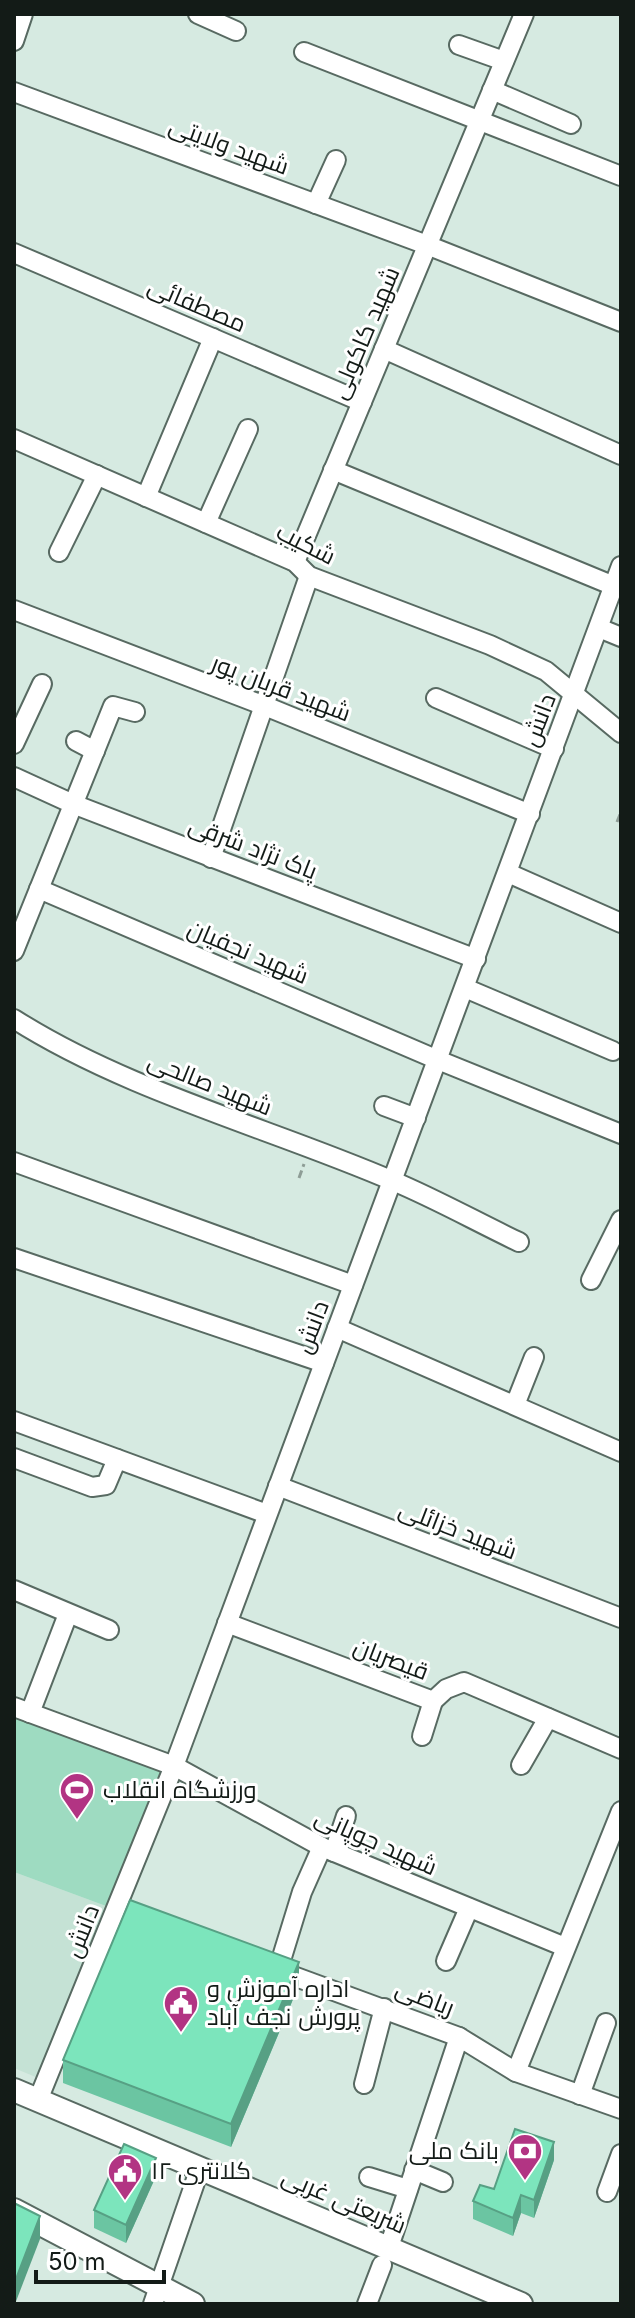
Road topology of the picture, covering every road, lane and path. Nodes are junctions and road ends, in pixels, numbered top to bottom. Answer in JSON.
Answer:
{"nodes":[{"id":1,"x":23,"y":14,"type":"edge"},
{"id":2,"x":198,"y":14,"type":"edge"},
{"id":3,"x":524,"y":14,"type":"edge"},
{"id":4,"x":236,"y":31,"type":"dead end"},
{"id":5,"x":14,"y":40,"type":"edge"},
{"id":6,"x":459,"y":45,"type":"dead end"},
{"id":7,"x":304,"y":52,"type":"dead end"},
{"id":8,"x":504,"y":61,"type":"junction"},
{"id":9,"x":492,"y":90,"type":"junction"},
{"id":10,"x":14,"y":92,"type":"edge"},
{"id":11,"x":479,"y":122,"type":"junction"},
{"id":12,"x":571,"y":124,"type":"dead end"},
{"id":13,"x":336,"y":160,"type":"dead end"},
{"id":14,"x":621,"y":176,"type":"edge"},
{"id":15,"x":316,"y":204,"type":"junction"},
{"id":16,"x":427,"y":245,"type":"junction"},
{"id":17,"x":14,"y":253,"type":"edge"},
{"id":18,"x":621,"y":322,"type":"edge"},
{"id":19,"x":213,"y":338,"type":"junction"},
{"id":20,"x":384,"y":349,"type":"junction"},
{"id":21,"x":362,"y":402,"type":"junction"},
{"id":22,"x":248,"y":429,"type":"dead end"},
{"id":23,"x":14,"y":439,"type":"edge"},
{"id":24,"x":621,"y":455,"type":"edge"},
{"id":25,"x":333,"y":470,"type":"junction"},
{"id":26,"x":97,"y":475,"type":"junction"},
{"id":27,"x":146,"y":497,"type":"junction"},
{"id":28,"x":206,"y":523,"type":"junction"},
{"id":29,"x":59,"y":552,"type":"dead end"},
{"id":30,"x":295,"y":562,"type":"junction"},
{"id":31,"x":621,"y":566,"type":"edge"},
{"id":32,"x":309,"y":576,"type":"junction"},
{"id":33,"x":614,"y":586,"type":"junction"},
{"id":34,"x":14,"y":610,"type":"edge"},
{"id":35,"x":599,"y":628,"type":"junction"},
{"id":36,"x":621,"y":637,"type":"edge"},
{"id":37,"x":42,"y":684,"type":"dead end"},
{"id":38,"x":575,"y":694,"type":"junction"},
{"id":39,"x":436,"y":698,"type":"dead end"},
{"id":40,"x":265,"y":706,"type":"junction"},
{"id":41,"x":135,"y":712,"type":"dead end"},
{"id":42,"x":621,"y":733,"type":"edge"},
{"id":43,"x":76,"y":741,"type":"dead end"},
{"id":44,"x":14,"y":744,"type":"edge"},
{"id":45,"x":554,"y":749,"type":"junction"},
{"id":46,"x":95,"y":751,"type":"junction"},
{"id":47,"x":14,"y":777,"type":"edge"},
{"id":48,"x":73,"y":804,"type":"junction"},
{"id":49,"x":621,"y":812,"type":"edge"},
{"id":50,"x":530,"y":814,"type":"junction"},
{"id":51,"x":617,"y":822,"type":"dead end"},
{"id":52,"x":211,"y":858,"type":"junction"},
{"id":53,"x":508,"y":873,"type":"junction"},
{"id":54,"x":39,"y":889,"type":"junction"},
{"id":55,"x":621,"y":923,"type":"edge"},
{"id":56,"x":15,"y":943,"type":"edge"},
{"id":57,"x":476,"y":959,"type":"junction"},
{"id":58,"x":465,"y":988,"type":"junction"},
{"id":59,"x":14,"y":1019,"type":"edge"},
{"id":60,"x":613,"y":1051,"type":"dead end"},
{"id":61,"x":438,"y":1060,"type":"junction"},
{"id":62,"x":384,"y":1106,"type":"dead end"},
{"id":63,"x":416,"y":1118,"type":"junction"},
{"id":64,"x":621,"y":1134,"type":"edge"},
{"id":65,"x":14,"y":1162,"type":"edge"},
{"id":66,"x":393,"y":1181,"type":"junction"},
{"id":67,"x":621,"y":1220,"type":"edge"},
{"id":68,"x":519,"y":1242,"type":"dead end"},
{"id":69,"x":14,"y":1258,"type":"edge"},
{"id":70,"x":591,"y":1280,"type":"dead end"},
{"id":71,"x":353,"y":1285,"type":"junction"},
{"id":72,"x":337,"y":1328,"type":"junction"},
{"id":73,"x":534,"y":1357,"type":"dead end"},
{"id":74,"x":324,"y":1363,"type":"junction"},
{"id":75,"x":515,"y":1405,"type":"junction"},
{"id":76,"x":14,"y":1421,"type":"edge"},
{"id":77,"x":621,"y":1452,"type":"edge"},
{"id":78,"x":14,"y":1458,"type":"edge"},
{"id":79,"x":117,"y":1459,"type":"junction"},
{"id":80,"x":278,"y":1486,"type":"junction"},
{"id":81,"x":267,"y":1514,"type":"junction"},
{"id":82,"x":14,"y":1590,"type":"edge"},
{"id":83,"x":68,"y":1614,"type":"junction"},
{"id":84,"x":621,"y":1618,"type":"edge"},
{"id":85,"x":227,"y":1623,"type":"junction"},
{"id":86,"x":109,"y":1630,"type":"dead end"},
{"id":87,"x":433,"y":1701,"type":"junction"},
{"id":88,"x":22,"y":1710,"type":"edge"},
{"id":89,"x":548,"y":1718,"type":"junction"},
{"id":90,"x":422,"y":1736,"type":"dead end"},
{"id":91,"x":621,"y":1749,"type":"edge"},
{"id":92,"x":521,"y":1765,"type":"dead end"},
{"id":93,"x":174,"y":1766,"type":"junction"},
{"id":94,"x":621,"y":1811,"type":"edge"},
{"id":95,"x":346,"y":1816,"type":"dead end"},
{"id":96,"x":328,"y":1850,"type":"junction"},
{"id":97,"x":469,"y":1908,"type":"junction"},
{"id":98,"x":565,"y":1947,"type":"junction"},
{"id":99,"x":446,"y":1961,"type":"dead end"},
{"id":100,"x":384,"y":2008,"type":"junction"},
{"id":101,"x":606,"y":2023,"type":"dead end"},
{"id":102,"x":459,"y":2037,"type":"junction"},
{"id":103,"x":516,"y":2072,"type":"junction"},
{"id":104,"x":364,"y":2084,"type":"dead end"},
{"id":105,"x":14,"y":2090,"type":"edge"},
{"id":106,"x":580,"y":2095,"type":"junction"},
{"id":107,"x":38,"y":2100,"type":"junction"},
{"id":108,"x":621,"y":2109,"type":"edge"},
{"id":109,"x":621,"y":2154,"type":"edge"},
{"id":110,"x":200,"y":2168,"type":"junction"},
{"id":111,"x":414,"y":2170,"type":"junction"},
{"id":112,"x":369,"y":2177,"type":"dead end"},
{"id":113,"x":443,"y":2182,"type":"dead end"},
{"id":114,"x":408,"y":2189,"type":"junction"},
{"id":115,"x":607,"y":2192,"type":"dead end"},
{"id":116,"x":14,"y":2210,"type":"edge"},
{"id":117,"x":385,"y":2256,"type":"junction"},
{"id":118,"x":170,"y":2259,"type":"junction"},
{"id":119,"x":157,"y":2296,"type":"edge"},
{"id":120,"x":187,"y":2303,"type":"edge"},
{"id":121,"x":367,"y":2304,"type":"edge"},
{"id":122,"x":521,"y":2304,"type":"edge"}],
"edges":[{"from":1,"to":5,"type":"street"},
{"from":2,"to":4,"type":"street"},
{"from":3,"to":8,"type":"street","name":"شهید کاکولی"},
{"from":6,"to":8,"type":"street"},
{"from":7,"to":11,"type":"street"},
{"from":8,"to":9,"type":"street","name":"شهید کاکولی"},
{"from":9,"to":11,"type":"street","name":"شهید کاکولی"},
{"from":9,"to":12,"type":"street"},
{"from":10,"to":15,"type":"street","name":"شهید ولایتی"},
{"from":11,"to":14,"type":"street"},
{"from":11,"to":16,"type":"street","name":"شهید کاکولی"},
{"from":13,"to":15,"type":"street"},
{"from":15,"to":16,"type":"street","name":"شهید ولایتی"},
{"from":16,"to":18,"type":"street","name":"شهید ولایتی"},
{"from":16,"to":20,"type":"street","name":"شهید کاکولی"},
{"from":17,"to":19,"type":"street","name":"مصطفائی"},
{"from":19,"to":21,"type":"street","name":"مصطفائی"},
{"from":19,"to":27,"type":"street"},
{"from":20,"to":21,"type":"street","name":"شهید کاکولی"},
{"from":20,"to":24,"type":"street"},
{"from":21,"to":25,"type":"street","name":"شهید کاکولی"},
{"from":22,"to":28,"type":"street"},
{"from":23,"to":26,"type":"street","name":"شکیب"},
{"from":25,"to":30,"type":"street","name":"شهید کاکولی"},
{"from":25,"to":33,"type":"street"},
{"from":26,"to":27,"type":"street","name":"شکیب"},
{"from":26,"to":29,"type":"street"},
{"from":27,"to":28,"type":"street","name":"شکیب"},
{"from":28,"to":30,"type":"street","name":"شکیب"},
{"from":30,"to":32,"type":"street","name":"شکیب"},
{"from":31,"to":33,"type":"street","name":"دانش"},
{"from":32,"to":38,"type":"street","name":"شکیب"},
{"from":32,"to":40,"type":"street"},
{"from":33,"to":35,"type":"street","name":"دانش"},
{"from":34,"to":40,"type":"street","name":"شهید قربان پور"},
{"from":35,"to":36,"type":"street"},
{"from":35,"to":38,"type":"street","name":"دانش"},
{"from":37,"to":44,"type":"street"},
{"from":38,"to":42,"type":"street","name":"شکیب"},
{"from":38,"to":45,"type":"street","name":"دانش"},
{"from":39,"to":45,"type":"street"},
{"from":40,"to":50,"type":"street","name":"شهید قربان پور"},
{"from":40,"to":52,"type":"street"},
{"from":41,"to":46,"type":"street"},
{"from":43,"to":46,"type":"street"},
{"from":45,"to":50,"type":"street","name":"دانش"},
{"from":46,"to":48,"type":"street"},
{"from":47,"to":48,"type":"street","name":"پاک نژاد شرقی"},
{"from":48,"to":52,"type":"street","name":"پاک نژاد شرقی"},
{"from":48,"to":54,"type":"street"},
{"from":49,"to":51,"type":"path"},
{"from":50,"to":53,"type":"street","name":"دانش"},
{"from":52,"to":57,"type":"street","name":"پاک نژاد شرقی"},
{"from":53,"to":55,"type":"street"},
{"from":53,"to":57,"type":"street","name":"دانش"},
{"from":54,"to":56,"type":"street"},
{"from":54,"to":61,"type":"street","name":"شهید نجفیان"},
{"from":57,"to":58,"type":"street","name":"دانش"},
{"from":58,"to":60,"type":"street"},
{"from":58,"to":61,"type":"street","name":"دانش"},
{"from":59,"to":66,"type":"street","name":"شهید صالحی"},
{"from":61,"to":63,"type":"street","name":"دانش"},
{"from":61,"to":64,"type":"street","name":"شهید نجفیان"},
{"from":62,"to":63,"type":"street"},
{"from":63,"to":66,"type":"street","name":"دانش"},
{"from":65,"to":71,"type":"street"},
{"from":66,"to":68,"type":"street","name":"شهید صالحی"},
{"from":66,"to":71,"type":"street","name":"دانش"},
{"from":67,"to":70,"type":"street"},
{"from":69,"to":74,"type":"street"},
{"from":71,"to":72,"type":"street","name":"دانش"},
{"from":72,"to":74,"type":"street","name":"دانش"},
{"from":72,"to":75,"type":"street"},
{"from":73,"to":75,"type":"street"},
{"from":74,"to":80,"type":"street","name":"دانش"},
{"from":75,"to":77,"type":"street"},
{"from":76,"to":79,"type":"street"},
{"from":78,"to":79,"type":"street"},
{"from":79,"to":81,"type":"street"},
{"from":80,"to":81,"type":"street","name":"دانش"},
{"from":80,"to":84,"type":"street","name":"شهید خزائلی"},
{"from":81,"to":85,"type":"street","name":"دانش"},
{"from":82,"to":83,"type":"street"},
{"from":83,"to":86,"type":"street"},
{"from":83,"to":88,"type":"street"},
{"from":85,"to":87,"type":"street","name":"قیصریان"},
{"from":85,"to":93,"type":"street","name":"دانش"},
{"from":87,"to":89,"type":"street","name":"قیصریان"},
{"from":87,"to":90,"type":"street"},
{"from":88,"to":93,"type":"street","name":"شهید چوپانی"},
{"from":89,"to":91,"type":"street","name":"قیصریان"},
{"from":89,"to":92,"type":"street"},
{"from":93,"to":96,"type":"street","name":"شهید چوپانی"},
{"from":93,"to":107,"type":"street","name":"دانش"},
{"from":94,"to":98,"type":"street"},
{"from":95,"to":96,"type":"street"},
{"from":96,"to":97,"type":"street","name":"شهید چوپانی"},
{"from":96,"to":100,"type":"street","name":"ریاضی"},
{"from":97,"to":98,"type":"street","name":"شهید چوپانی"},
{"from":97,"to":99,"type":"street"},
{"from":98,"to":103,"type":"street"},
{"from":100,"to":102,"type":"street","name":"ریاضی"},
{"from":100,"to":104,"type":"street"},
{"from":101,"to":106,"type":"street"},
{"from":102,"to":103,"type":"street","name":"ریاضی"},
{"from":102,"to":111,"type":"street"},
{"from":103,"to":106,"type":"street","name":"ریاضی"},
{"from":105,"to":107,"type":"main road","name":"شریعتی غربی"},
{"from":106,"to":108,"type":"street","name":"ریاضی"},
{"from":107,"to":110,"type":"main road","name":"شریعتی غربی"},
{"from":109,"to":115,"type":"street"},
{"from":110,"to":117,"type":"main road","name":"شریعتی غربی"},
{"from":110,"to":118,"type":"street"},
{"from":111,"to":113,"type":"street"},
{"from":111,"to":114,"type":"street"},
{"from":112,"to":114,"type":"street"},
{"from":114,"to":117,"type":"street"},
{"from":116,"to":119,"type":"main road"},
{"from":117,"to":121,"type":"street"},
{"from":117,"to":122,"type":"main road","name":"شریعتی غربی"},
{"from":118,"to":119,"type":"street"},
{"from":118,"to":120,"type":"street"},
{"from":119,"to":120,"type":"main road"}]}
